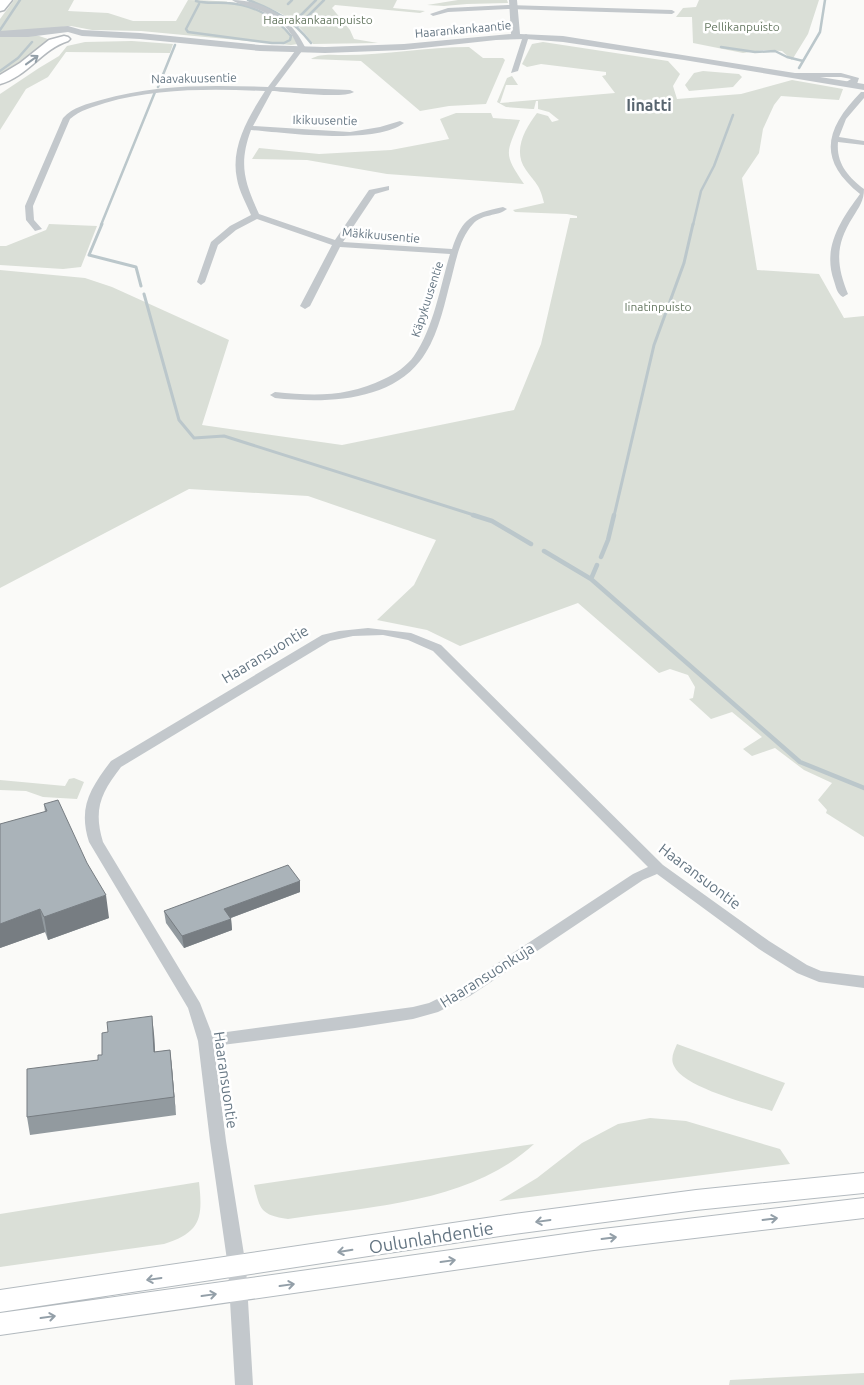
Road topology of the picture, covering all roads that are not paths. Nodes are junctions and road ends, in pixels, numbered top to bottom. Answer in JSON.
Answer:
{"nodes":[{"id":1,"x":6,"y":0,"type":"edge"},
{"id":2,"x":235,"y":0,"type":"edge"},
{"id":3,"x":513,"y":2,"type":"edge"},
{"id":4,"x":0,"y":8,"type":"edge"},
{"id":5,"x":672,"y":12,"type":"dead end"},
{"id":6,"x":433,"y":14,"type":"dead end"},
{"id":7,"x":0,"y":34,"type":"edge"},
{"id":8,"x":17,"y":34,"type":"junction"},
{"id":9,"x":521,"y":36,"type":"junction"},
{"id":10,"x":70,"y":37,"type":"junction"},
{"id":11,"x":300,"y":50,"type":"junction"},
{"id":12,"x":514,"y":71,"type":"dead end"},
{"id":13,"x":0,"y":80,"type":"edge"},
{"id":14,"x":864,"y":86,"type":"edge"},
{"id":15,"x":270,"y":89,"type":"junction"},
{"id":16,"x":350,"y":92,"type":"dead end"},
{"id":17,"x":864,"y":94,"type":"edge"},
{"id":18,"x":854,"y":103,"type":"junction"},
{"id":19,"x":864,"y":104,"type":"edge"},
{"id":20,"x":400,"y":123,"type":"dead end"},
{"id":21,"x":248,"y":128,"type":"junction"},
{"id":22,"x":834,"y":139,"type":"junction"},
{"id":23,"x":864,"y":143,"type":"edge"},
{"id":24,"x":386,"y":188,"type":"dead end"},
{"id":25,"x":864,"y":193,"type":"edge"},
{"id":26,"x":503,"y":209,"type":"dead end"},
{"id":27,"x":256,"y":216,"type":"junction"},
{"id":28,"x":38,"y":229,"type":"dead end"},
{"id":29,"x":337,"y":244,"type":"junction"},
{"id":30,"x":454,"y":252,"type":"junction"},
{"id":31,"x":200,"y":282,"type":"dead end"},
{"id":32,"x":842,"y":294,"type":"dead end"},
{"id":33,"x":305,"y":306,"type":"dead end"},
{"id":34,"x":275,"y":395,"type":"dead end"},
{"id":35,"x":658,"y":868,"type":"junction"},
{"id":36,"x":864,"y":982,"type":"edge"},
{"id":37,"x":206,"y":1041,"type":"junction"},
{"id":38,"x":864,"y":1183,"type":"edge"},
{"id":39,"x":864,"y":1208,"type":"edge"},
{"id":40,"x":237,"y":1267,"type":"junction"},
{"id":41,"x":239,"y":1291,"type":"junction"},
{"id":42,"x":0,"y":1301,"type":"edge"},
{"id":43,"x":0,"y":1324,"type":"edge"},
{"id":44,"x":244,"y":1385,"type":"edge"}],
"edges":[{"from":1,"to":4,"type":"highway"},
{"from":2,"to":11,"type":"street"},
{"from":3,"to":5,"type":"street"},
{"from":3,"to":6,"type":"street"},
{"from":3,"to":9,"type":"street"},
{"from":7,"to":8,"type":"street","name":"Haarankankaantie"},
{"from":8,"to":10,"type":"street","name":"Haarankankaantie"},
{"from":8,"to":10,"type":"street","name":"Haarankankaantie"},
{"from":9,"to":11,"type":"street","name":"Haarankankaantie"},
{"from":9,"to":12,"type":"street"},
{"from":9,"to":14,"type":"street","name":"Haarankankaantie"},
{"from":10,"to":11,"type":"street","name":"Haarankankaantie"},
{"from":13,"to":10,"type":"highway","one_way":true},
{"from":11,"to":15,"type":"street"},
{"from":15,"to":16,"type":"street","name":"Naavakuusentie"},
{"from":15,"to":21,"type":"street"},
{"from":15,"to":28,"type":"street","name":"Naavakuusentie"},
{"from":17,"to":18,"type":"street"},
{"from":18,"to":19,"type":"street"},
{"from":18,"to":22,"type":"street"},
{"from":20,"to":21,"type":"street","name":"Ikikuusentie"},
{"from":21,"to":27,"type":"street"},
{"from":22,"to":23,"type":"street"},
{"from":22,"to":25,"type":"street"},
{"from":24,"to":29,"type":"street"},
{"from":25,"to":32,"type":"street"},
{"from":26,"to":30,"type":"street","name":"Käpykuusentie"},
{"from":27,"to":29,"type":"street","name":"Mäkikuusentie"},
{"from":27,"to":31,"type":"street"},
{"from":29,"to":30,"type":"street","name":"Mäkikuusentie"},
{"from":29,"to":33,"type":"street"},
{"from":30,"to":34,"type":"street","name":"Käpykuusentie"},
{"from":35,"to":36,"type":"street","name":"Haaransuontie"},
{"from":35,"to":37,"type":"street","name":"Haaransuonkuja"},
{"from":35,"to":37,"type":"street","name":"Haaransuontie"},
{"from":37,"to":40,"type":"street","name":"Haaransuontie"},
{"from":38,"to":40,"type":"main road","name":"Oulunlahdentie","one_way":true},
{"from":41,"to":39,"type":"main road","name":"Oulunlahdentie","one_way":true},
{"from":40,"to":41,"type":"street","name":"Haaransuontie"},
{"from":40,"to":42,"type":"main road","name":"Oulunlahdentie","one_way":true},
{"from":43,"to":41,"type":"main road","name":"Oulunlahdentie","one_way":true},
{"from":41,"to":44,"type":"street","name":"Haaransuontie"}]}
